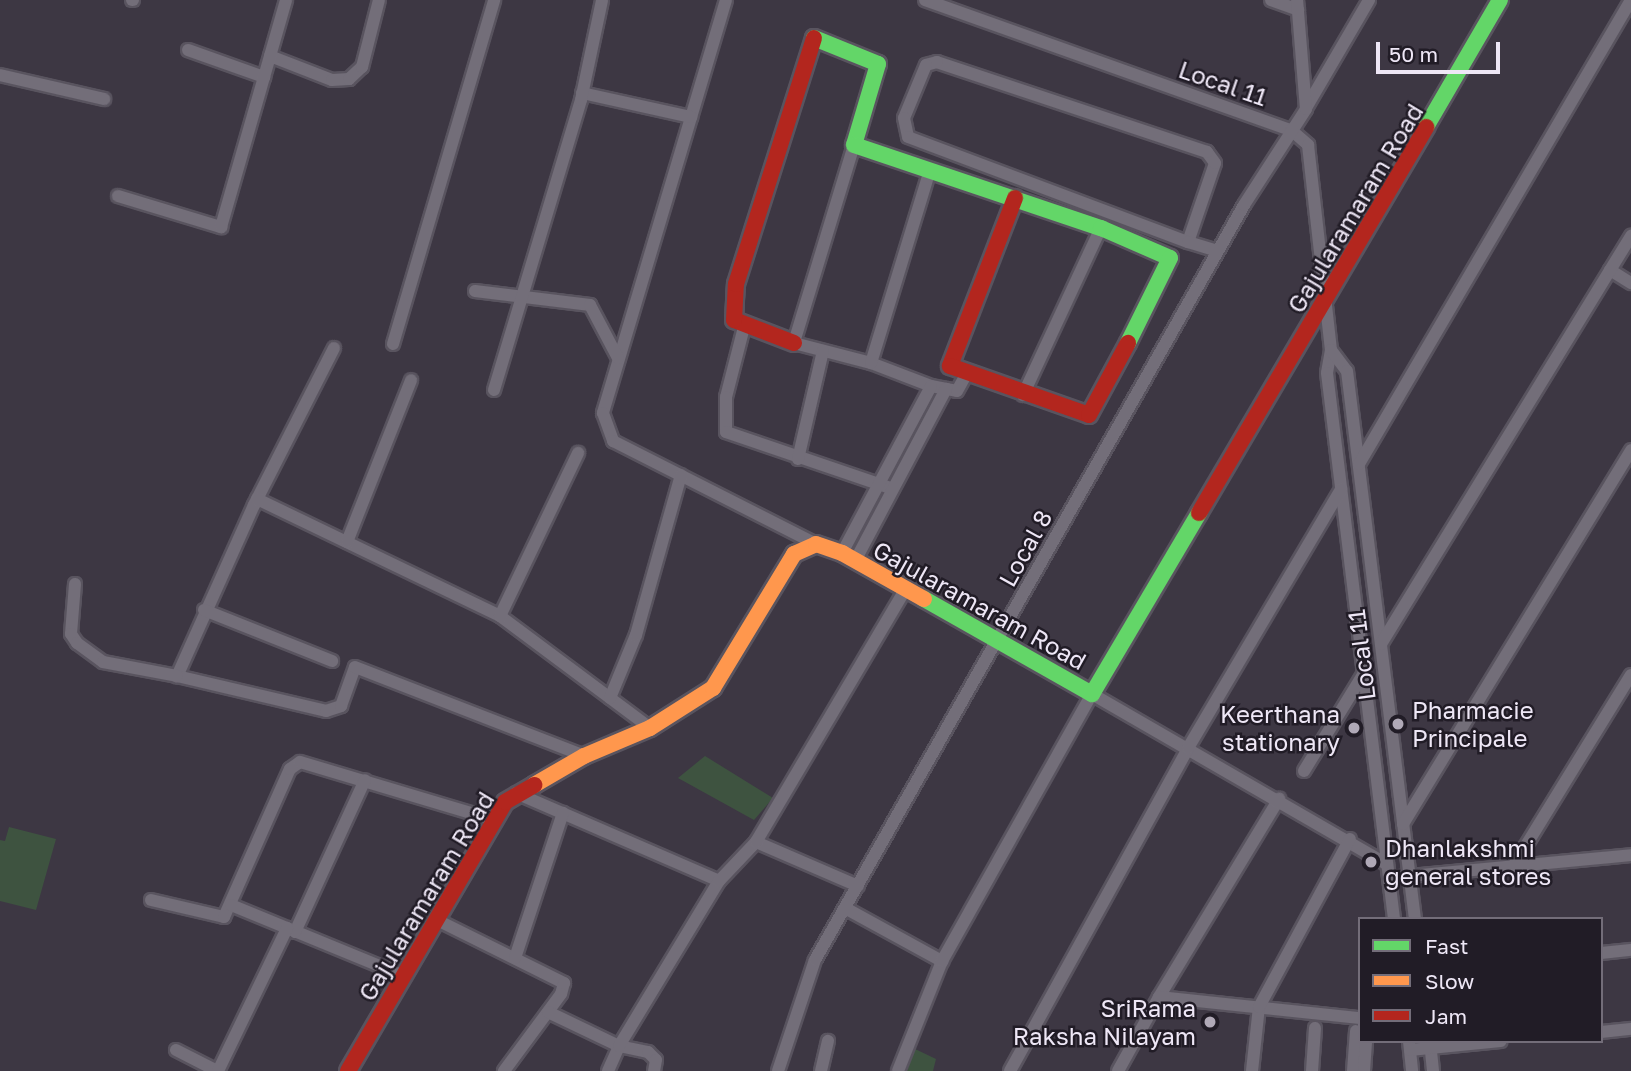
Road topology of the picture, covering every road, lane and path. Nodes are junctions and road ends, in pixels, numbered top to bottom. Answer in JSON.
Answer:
{"nodes":[{"id":1,"x":286,"y":0,"type":"edge"},
{"id":2,"x":379,"y":0,"type":"edge"},
{"id":3,"x":494,"y":0,"type":"edge"},
{"id":4,"x":602,"y":0,"type":"edge"},
{"id":5,"x":726,"y":0,"type":"edge"},
{"id":6,"x":925,"y":0,"type":"edge"},
{"id":7,"x":1271,"y":0,"type":"edge"},
{"id":8,"x":1369,"y":0,"type":"edge"},
{"id":9,"x":1500,"y":0,"type":"edge"},
{"id":10,"x":1631,"y":0,"type":"edge"},
{"id":11,"x":1297,"y":5,"type":"edge"},
{"id":12,"x":188,"y":50,"type":"dead end"},
{"id":13,"x":270,"y":56,"type":"junction"},
{"id":14,"x":0,"y":75,"type":"edge"},
{"id":15,"x":264,"y":76,"type":"junction"},
{"id":16,"x":582,"y":93,"type":"junction"},
{"id":17,"x":104,"y":99,"type":"dead end"},
{"id":18,"x":1306,"y":109,"type":"junction"},
{"id":19,"x":691,"y":117,"type":"junction"},
{"id":20,"x":1291,"y":130,"type":"junction"},
{"id":21,"x":854,"y":145,"type":"junction"},
{"id":22,"x":930,"y":170,"type":"junction"},
{"id":23,"x":118,"y":196,"type":"dead end"},
{"id":24,"x":1015,"y":198,"type":"junction"},
{"id":25,"x":1101,"y":228,"type":"junction"},
{"id":26,"x":1631,"y":236,"type":"edge"},
{"id":27,"x":1188,"y":242,"type":"junction"},
{"id":28,"x":1217,"y":251,"type":"junction"},
{"id":29,"x":1610,"y":270,"type":"junction"},
{"id":30,"x":1631,"y":283,"type":"edge"},
{"id":31,"x":475,"y":291,"type":"dead end"},
{"id":32,"x":521,"y":298,"type":"junction"},
{"id":33,"x":1323,"y":307,"type":"junction"},
{"id":34,"x":744,"y":327,"type":"junction"},
{"id":35,"x":794,"y":343,"type":"junction"},
{"id":36,"x":393,"y":344,"type":"dead end"},
{"id":37,"x":334,"y":348,"type":"dead end"},
{"id":38,"x":1331,"y":350,"type":"junction"},
{"id":39,"x":824,"y":351,"type":"junction"},
{"id":40,"x":618,"y":358,"type":"junction"},
{"id":41,"x":871,"y":363,"type":"junction"},
{"id":42,"x":967,"y":373,"type":"junction"},
{"id":43,"x":411,"y":380,"type":"dead end"},
{"id":44,"x":931,"y":386,"type":"junction"},
{"id":45,"x":946,"y":389,"type":"junction"},
{"id":46,"x":494,"y":390,"type":"dead end"},
{"id":47,"x":1023,"y":395,"type":"junction"},
{"id":48,"x":1631,"y":450,"type":"edge"},
{"id":49,"x":578,"y":453,"type":"dead end"},
{"id":50,"x":798,"y":459,"type":"junction"},
{"id":51,"x":1358,"y":465,"type":"junction"},
{"id":52,"x":681,"y":475,"type":"junction"},
{"id":53,"x":880,"y":483,"type":"junction"},
{"id":54,"x":893,"y":489,"type":"junction"},
{"id":55,"x":1341,"y":489,"type":"junction"},
{"id":56,"x":257,"y":499,"type":"junction"},
{"id":57,"x":1365,"y":520,"type":"junction"},
{"id":58,"x":1345,"y":523,"type":"junction"},
{"id":59,"x":347,"y":542,"type":"junction"},
{"id":60,"x":816,"y":544,"type":"junction"},
{"id":61,"x":848,"y":557,"type":"junction"},
{"id":62,"x":75,"y":584,"type":"dead end"},
{"id":63,"x":906,"y":588,"type":"junction"},
{"id":64,"x":204,"y":610,"type":"junction"},
{"id":65,"x":500,"y":616,"type":"junction"},
{"id":66,"x":996,"y":643,"type":"junction"},
{"id":67,"x":1381,"y":644,"type":"junction"},
{"id":68,"x":332,"y":661,"type":"dead end"},
{"id":69,"x":1364,"y":673,"type":"junction"},
{"id":70,"x":1631,"y":674,"type":"edge"},
{"id":71,"x":177,"y":676,"type":"junction"},
{"id":72,"x":1092,"y":694,"type":"junction"},
{"id":73,"x":610,"y":698,"type":"junction"},
{"id":74,"x":1388,"y":705,"type":"junction"},
{"id":75,"x":1368,"y":708,"type":"junction"},
{"id":76,"x":650,"y":729,"type":"junction"},
{"id":77,"x":1188,"y":748,"type":"junction"},
{"id":78,"x":584,"y":756,"type":"junction"},
{"id":79,"x":1304,"y":771,"type":"dead end"},
{"id":80,"x":365,"y":780,"type":"junction"},
{"id":81,"x":516,"y":793,"type":"junction"},
{"id":82,"x":1279,"y":799,"type":"junction"},
{"id":83,"x":563,"y":813,"type":"junction"},
{"id":84,"x":494,"y":820,"type":"junction"},
{"id":85,"x":1403,"y":824,"type":"junction"},
{"id":86,"x":1350,"y":839,"type":"junction"},
{"id":87,"x":756,"y":842,"type":"junction"},
{"id":88,"x":1631,"y":855,"type":"edge"},
{"id":89,"x":1514,"y":865,"type":"junction"},
{"id":90,"x":1388,"y":871,"type":"junction"},
{"id":91,"x":1409,"y":876,"type":"junction"},
{"id":92,"x":719,"y":881,"type":"junction"},
{"id":93,"x":858,"y":886,"type":"junction"},
{"id":94,"x":151,"y":900,"type":"dead end"},
{"id":95,"x":231,"y":905,"type":"junction"},
{"id":96,"x":845,"y":908,"type":"junction"},
{"id":97,"x":1394,"y":917,"type":"edge"},
{"id":98,"x":1415,"y":917,"type":"edge"},
{"id":99,"x":437,"y":920,"type":"junction"},
{"id":100,"x":291,"y":930,"type":"junction"},
{"id":101,"x":1631,"y":950,"type":"edge"},
{"id":102,"x":1603,"y":953,"type":"edge"},
{"id":103,"x":515,"y":958,"type":"junction"},
{"id":104,"x":942,"y":961,"type":"junction"},
{"id":105,"x":404,"y":976,"type":"junction"},
{"id":106,"x":1159,"y":997,"type":"junction"},
{"id":107,"x":1259,"y":1007,"type":"junction"},
{"id":108,"x":548,"y":1012,"type":"junction"},
{"id":109,"x":1358,"y":1024,"type":"edge"},
{"id":110,"x":1315,"y":1028,"type":"dead end"},
{"id":111,"x":1631,"y":1029,"type":"edge"},
{"id":112,"x":1603,"y":1032,"type":"edge"},
{"id":113,"x":828,"y":1041,"type":"dead end"},
{"id":114,"x":1366,"y":1043,"type":"edge"},
{"id":115,"x":1454,"y":1043,"type":"edge"},
{"id":116,"x":1430,"y":1044,"type":"edge"},
{"id":117,"x":619,"y":1046,"type":"junction"},
{"id":118,"x":1409,"y":1046,"type":"edge"},
{"id":119,"x":176,"y":1049,"type":"dead end"},
{"id":120,"x":218,"y":1071,"type":"edge"},
{"id":121,"x":348,"y":1071,"type":"edge"},
{"id":122,"x":505,"y":1071,"type":"edge"},
{"id":123,"x":608,"y":1071,"type":"edge"},
{"id":124,"x":654,"y":1071,"type":"edge"},
{"id":125,"x":778,"y":1071,"type":"edge"},
{"id":126,"x":821,"y":1071,"type":"edge"},
{"id":127,"x":898,"y":1071,"type":"edge"},
{"id":128,"x":1010,"y":1071,"type":"edge"},
{"id":129,"x":1118,"y":1071,"type":"edge"},
{"id":130,"x":1252,"y":1071,"type":"edge"},
{"id":131,"x":1312,"y":1071,"type":"edge"},
{"id":132,"x":1353,"y":1071,"type":"edge"},
{"id":133,"x":1364,"y":1071,"type":"edge"},
{"id":134,"x":1412,"y":1071,"type":"edge"},
{"id":135,"x":1433,"y":1071,"type":"edge"}],
"edges":[{"from":1,"to":13,"type":"street"},
{"from":2,"to":13,"type":"street"},
{"from":3,"to":36,"type":"street"},
{"from":4,"to":16,"type":"street"},
{"from":5,"to":19,"type":"street"},
{"from":6,"to":20,"type":"street","name":"Local 11"},
{"from":7,"to":11,"type":"street"},
{"from":8,"to":18,"type":"street","name":"Local 8"},
{"from":9,"to":33,"type":"main road","name":"Gajularamaram Road"},
{"from":10,"to":51,"type":"street"},
{"from":11,"to":18,"type":"street"},
{"from":12,"to":15,"type":"street"},
{"from":13,"to":15,"type":"street"},
{"from":14,"to":17,"type":"street"},
{"from":15,"to":23,"type":"street"},
{"from":16,"to":19,"type":"street"},
{"from":16,"to":32,"type":"street"},
{"from":18,"to":20,"type":"street","name":"Local 8"},
{"from":19,"to":40,"type":"street"},
{"from":20,"to":28,"type":"street","name":"Local 8"},
{"from":20,"to":33,"type":"street","name":"Local 11"},
{"from":21,"to":22,"type":"main road"},
{"from":21,"to":34,"type":"main road"},
{"from":21,"to":35,"type":"street"},
{"from":22,"to":24,"type":"main road"},
{"from":22,"to":41,"type":"street"},
{"from":24,"to":25,"type":"main road"},
{"from":24,"to":42,"type":"main road"},
{"from":25,"to":47,"type":"street"},
{"from":25,"to":47,"type":"main road"},
{"from":26,"to":29,"type":"street"},
{"from":27,"to":27,"type":"street"},
{"from":27,"to":28,"type":"street"},
{"from":28,"to":66,"type":"street","name":"Local 8"},
{"from":29,"to":30,"type":"street"},
{"from":29,"to":67,"type":"street"},
{"from":31,"to":32,"type":"street"},
{"from":32,"to":40,"type":"street"},
{"from":32,"to":46,"type":"street"},
{"from":33,"to":38,"type":"street","name":"Local 11"},
{"from":33,"to":72,"type":"main road","name":"Gajularamaram Road"},
{"from":34,"to":35,"type":"main road"},
{"from":34,"to":50,"type":"street"},
{"from":35,"to":39,"type":"street"},
{"from":37,"to":56,"type":"street"},
{"from":38,"to":51,"type":"street","name":"Local 11"},
{"from":38,"to":55,"type":"street","name":"Local 11"},
{"from":39,"to":41,"type":"street"},
{"from":39,"to":50,"type":"street"},
{"from":40,"to":52,"type":"street"},
{"from":41,"to":44,"type":"street"},
{"from":42,"to":45,"type":"street"},
{"from":42,"to":47,"type":"main road"},
{"from":43,"to":59,"type":"street"},
{"from":44,"to":45,"type":"street"},
{"from":44,"to":53,"type":"street"},
{"from":45,"to":54,"type":"street"},
{"from":48,"to":85,"type":"street"},
{"from":49,"to":65,"type":"street"},
{"from":50,"to":53,"type":"street"},
{"from":51,"to":57,"type":"street","name":"Local 11"},
{"from":52,"to":60,"type":"street"},
{"from":52,"to":73,"type":"street"},
{"from":53,"to":54,"type":"street"},
{"from":53,"to":61,"type":"street"},
{"from":54,"to":61,"type":"street"},
{"from":55,"to":58,"type":"street","name":"Local 11"},
{"from":55,"to":77,"type":"street"},
{"from":56,"to":59,"type":"street"},
{"from":56,"to":64,"type":"street"},
{"from":57,"to":58,"type":"street"},
{"from":57,"to":67,"type":"street","name":"Local 11"},
{"from":58,"to":69,"type":"street","name":"Local 11"},
{"from":59,"to":65,"type":"street"},
{"from":60,"to":61,"type":"main road","name":"Gajularamaram Road"},
{"from":60,"to":76,"type":"main road","name":"Gajularamaram Road"},
{"from":61,"to":63,"type":"main road","name":"Gajularamaram Road"},
{"from":62,"to":71,"type":"street"},
{"from":63,"to":66,"type":"main road","name":"Gajularamaram Road"},
{"from":63,"to":87,"type":"street"},
{"from":64,"to":68,"type":"street"},
{"from":64,"to":71,"type":"street"},
{"from":65,"to":73,"type":"street"},
{"from":66,"to":72,"type":"main road","name":"Gajularamaram Road"},
{"from":66,"to":93,"type":"street","name":"Local 8"},
{"from":67,"to":74,"type":"street","name":"Local 11"},
{"from":69,"to":75,"type":"street","name":"Local 11"},
{"from":69,"to":79,"type":"street"},
{"from":70,"to":89,"type":"street"},
{"from":71,"to":78,"type":"street"},
{"from":72,"to":77,"type":"street"},
{"from":72,"to":104,"type":"street"},
{"from":73,"to":76,"type":"street"},
{"from":74,"to":75,"type":"street"},
{"from":74,"to":85,"type":"street","name":"Local 11"},
{"from":75,"to":90,"type":"street","name":"Local 11"},
{"from":76,"to":78,"type":"main road","name":"Gajularamaram Road"},
{"from":77,"to":82,"type":"street"},
{"from":77,"to":128,"type":"street"},
{"from":78,"to":81,"type":"main road","name":"Gajularamaram Road"},
{"from":80,"to":84,"type":"street"},
{"from":80,"to":95,"type":"street"},
{"from":80,"to":100,"type":"street"},
{"from":81,"to":83,"type":"street"},
{"from":81,"to":84,"type":"main road","name":"Gajularamaram Road"},
{"from":82,"to":86,"type":"street"},
{"from":82,"to":106,"type":"street"},
{"from":83,"to":92,"type":"street"},
{"from":83,"to":103,"type":"street"},
{"from":84,"to":99,"type":"main road","name":"Gajularamaram Road"},
{"from":85,"to":91,"type":"street","name":"Local 11"},
{"from":86,"to":90,"type":"street"},
{"from":86,"to":107,"type":"street"},
{"from":87,"to":92,"type":"street"},
{"from":87,"to":93,"type":"street"},
{"from":88,"to":89,"type":"street"},
{"from":89,"to":91,"type":"street"},
{"from":90,"to":91,"type":"street"},
{"from":90,"to":97,"type":"street","name":"Local 11"},
{"from":91,"to":98,"type":"street","name":"Local 11"},
{"from":92,"to":117,"type":"street"},
{"from":93,"to":96,"type":"street","name":"Local 8"},
{"from":94,"to":95,"type":"street"},
{"from":95,"to":100,"type":"street"},
{"from":96,"to":104,"type":"street"},
{"from":96,"to":125,"type":"street","name":"Local 8"},
{"from":99,"to":103,"type":"street"},
{"from":99,"to":105,"type":"main road","name":"Gajularamaram Road"},
{"from":100,"to":105,"type":"street"},
{"from":100,"to":120,"type":"street"},
{"from":101,"to":102,"type":"street"},
{"from":103,"to":108,"type":"street"},
{"from":104,"to":127,"type":"street"},
{"from":105,"to":121,"type":"main road","name":"Gajularamaram Road"},
{"from":106,"to":107,"type":"street"},
{"from":106,"to":129,"type":"street"},
{"from":107,"to":109,"type":"street"},
{"from":107,"to":130,"type":"street"},
{"from":108,"to":117,"type":"street"},
{"from":108,"to":122,"type":"street"},
{"from":109,"to":132,"type":"street"},
{"from":110,"to":131,"type":"street"},
{"from":111,"to":112,"type":"street"},
{"from":113,"to":126,"type":"street"},
{"from":114,"to":133,"type":"street"},
{"from":115,"to":116,"type":"street"},
{"from":116,"to":118,"type":"street"},
{"from":116,"to":135,"type":"street"},
{"from":117,"to":123,"type":"street"},
{"from":117,"to":124,"type":"street"},
{"from":118,"to":134,"type":"street"},
{"from":119,"to":120,"type":"street"}]}
